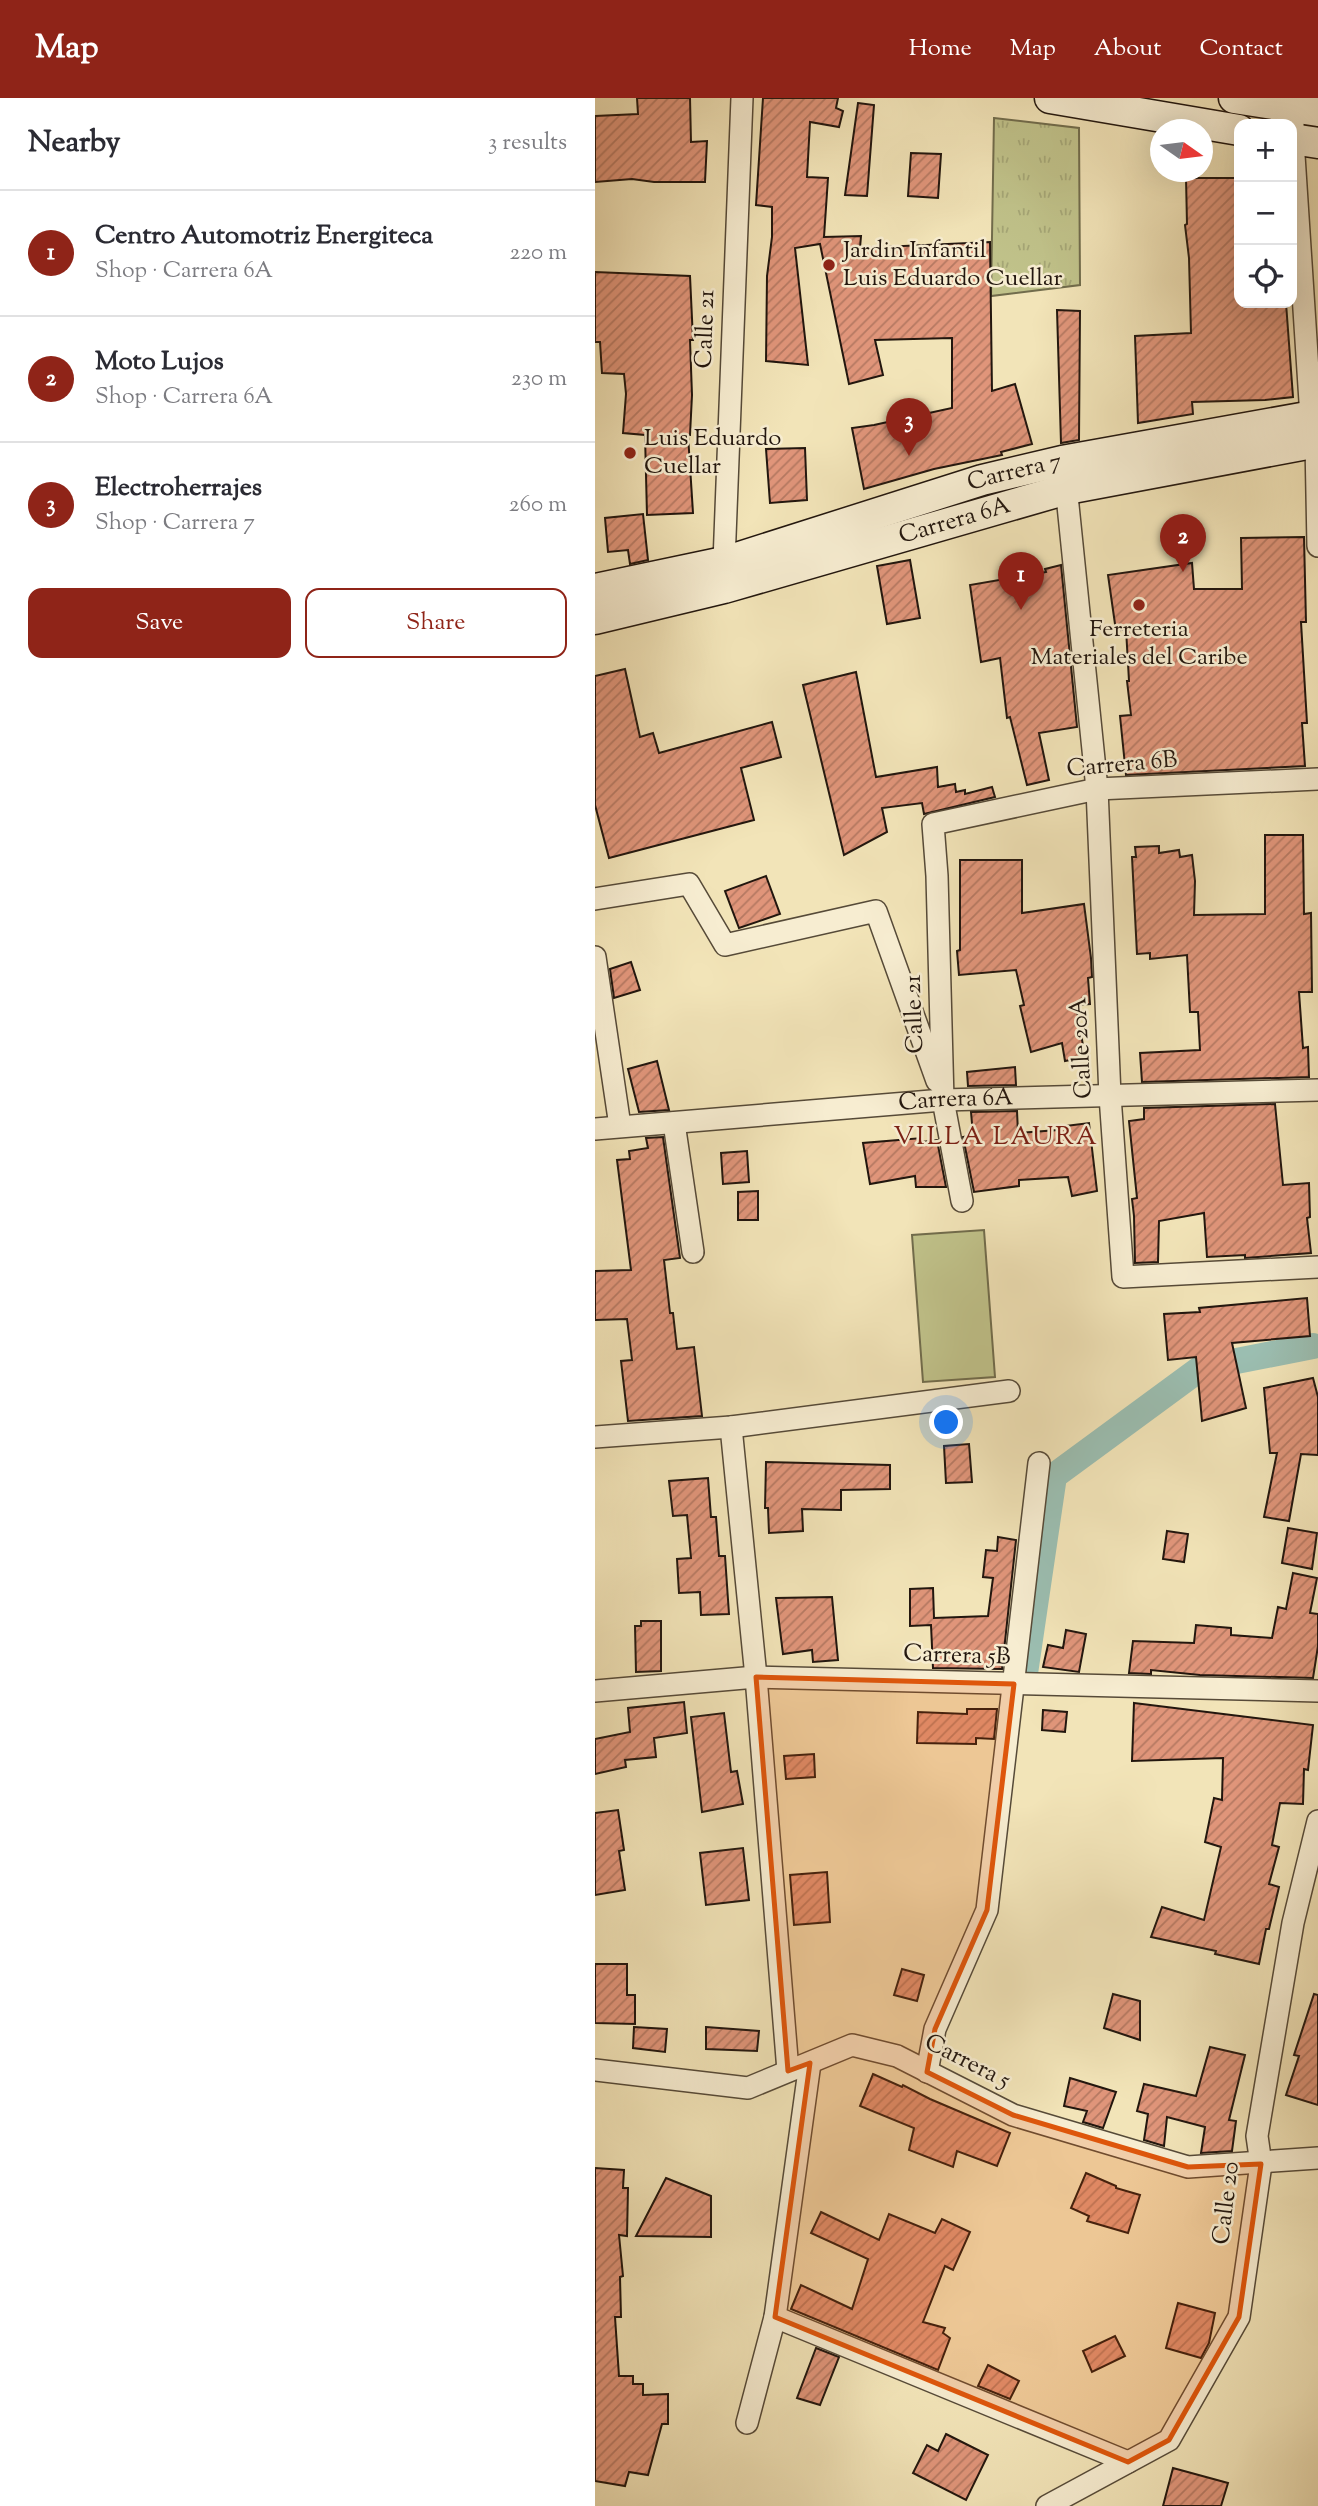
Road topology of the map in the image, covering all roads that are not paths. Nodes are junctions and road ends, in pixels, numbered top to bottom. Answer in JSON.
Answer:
{"nodes":[{"id":1,"x":742,"y":98,"type":"edge"},
{"id":2,"x":1050,"y":98,"type":"edge"},
{"id":3,"x":1234,"y":98,"type":"edge"},
{"id":4,"x":1301,"y":106,"type":"edge"},
{"id":5,"x":1234,"y":129,"type":"edge"},
{"id":6,"x":1301,"y":141,"type":"edge"},
{"id":7,"x":1316,"y":429,"type":"edge"},
{"id":8,"x":1065,"y":475,"type":"junction"},
{"id":9,"x":1318,"y":546,"type":"edge"},
{"id":10,"x":724,"y":562,"type":"junction"},
{"id":11,"x":595,"y":589,"type":"edge"},
{"id":12,"x":595,"y":619,"type":"edge"},
{"id":13,"x":1318,"y":779,"type":"edge"},
{"id":14,"x":1097,"y":789,"type":"junction"},
{"id":15,"x":933,"y":824,"type":"joint"},
{"id":16,"x":595,"y":899,"type":"edge"},
{"id":17,"x":595,"y":957,"type":"edge"},
{"id":18,"x":1318,"y":1090,"type":"edge"},
{"id":19,"x":1110,"y":1096,"type":"junction"},
{"id":20,"x":943,"y":1100,"type":"junction"},
{"id":21,"x":674,"y":1123,"type":"junction"},
{"id":22,"x":620,"y":1126,"type":"junction"},
{"id":23,"x":595,"y":1129,"type":"edge"},
{"id":24,"x":962,"y":1201,"type":"dead end"},
{"id":25,"x":693,"y":1252,"type":"dead end"},
{"id":26,"x":1318,"y":1267,"type":"edge"},
{"id":27,"x":1009,"y":1391,"type":"dead end"},
{"id":28,"x":731,"y":1427,"type":"junction"},
{"id":29,"x":595,"y":1437,"type":"edge"},
{"id":30,"x":1039,"y":1463,"type":"dead end"},
{"id":31,"x":756,"y":1676,"type":"junction"},
{"id":32,"x":1014,"y":1684,"type":"junction"},
{"id":33,"x":595,"y":1691,"type":"edge"},
{"id":34,"x":1318,"y":1691,"type":"edge"},
{"id":35,"x":1318,"y":1821,"type":"edge"},
{"id":36,"x":810,"y":2063,"type":"junction"},
{"id":37,"x":595,"y":2070,"type":"edge"},
{"id":38,"x":788,"y":2071,"type":"junction"},
{"id":39,"x":927,"y":2072,"type":"junction"},
{"id":40,"x":1318,"y":2158,"type":"edge"},
{"id":41,"x":1261,"y":2164,"type":"junction"},
{"id":42,"x":775,"y":2317,"type":"junction"},
{"id":43,"x":747,"y":2423,"type":"dead end"},
{"id":44,"x":1128,"y":2462,"type":"junction"},
{"id":45,"x":1047,"y":2506,"type":"edge"}],
"edges":[{"from":1,"to":10,"type":"street","name":"Calle 21"},
{"from":2,"to":5,"type":"main road"},
{"from":3,"to":4,"type":"main road"},
{"from":4,"to":6,"type":"street"},
{"from":6,"to":7,"type":"street"},
{"from":7,"to":8,"type":"main road","name":"Carrera 7"},
{"from":7,"to":9,"type":"street"},
{"from":8,"to":10,"type":"main road","name":"Carrera 7"},
{"from":8,"to":12,"type":"main road","name":"Carrera 6A"},
{"from":8,"to":14,"type":"street","name":"Calle 20A"},
{"from":10,"to":11,"type":"main road","name":"Carrera 7"},
{"from":13,"to":14,"type":"street","name":"Carrera 6B"},
{"from":14,"to":15,"type":"street","name":"Carrera 6B"},
{"from":14,"to":19,"type":"street","name":"Calle 20A"},
{"from":15,"to":20,"type":"street","name":"Calle 21"},
{"from":16,"to":20,"type":"street"},
{"from":17,"to":22,"type":"street"},
{"from":18,"to":19,"type":"street","name":"Carrera 6A"},
{"from":19,"to":20,"type":"street","name":"Carrera 6A"},
{"from":19,"to":26,"type":"street","name":"Calle 20A"},
{"from":20,"to":21,"type":"street","name":"Carrera 6A"},
{"from":20,"to":24,"type":"street","name":"Calle 21"},
{"from":21,"to":22,"type":"street","name":"Carrera 6A"},
{"from":21,"to":25,"type":"street"},
{"from":22,"to":23,"type":"street","name":"Carrera 6A"},
{"from":27,"to":28,"type":"street"},
{"from":28,"to":29,"type":"street"},
{"from":28,"to":31,"type":"street"},
{"from":30,"to":32,"type":"street"},
{"from":31,"to":32,"type":"street","name":"Carrera 5B"},
{"from":31,"to":33,"type":"street","name":"Carrera 5B"},
{"from":31,"to":38,"type":"street"},
{"from":32,"to":34,"type":"street","name":"Carrera 5B"},
{"from":32,"to":39,"type":"street"},
{"from":35,"to":41,"type":"street","name":"Calle 20"},
{"from":36,"to":38,"type":"street","name":"Carrera 5"},
{"from":36,"to":39,"type":"street","name":"Carrera 5"},
{"from":36,"to":42,"type":"street"},
{"from":37,"to":38,"type":"street","name":"Carrera 5"},
{"from":39,"to":41,"type":"street","name":"Carrera 5"},
{"from":40,"to":41,"type":"street","name":"Carrera 5"},
{"from":41,"to":44,"type":"street","name":"Calle 20"},
{"from":42,"to":43,"type":"street"},
{"from":42,"to":44,"type":"street"},
{"from":44,"to":45,"type":"street","name":"Calle 20"}]}
